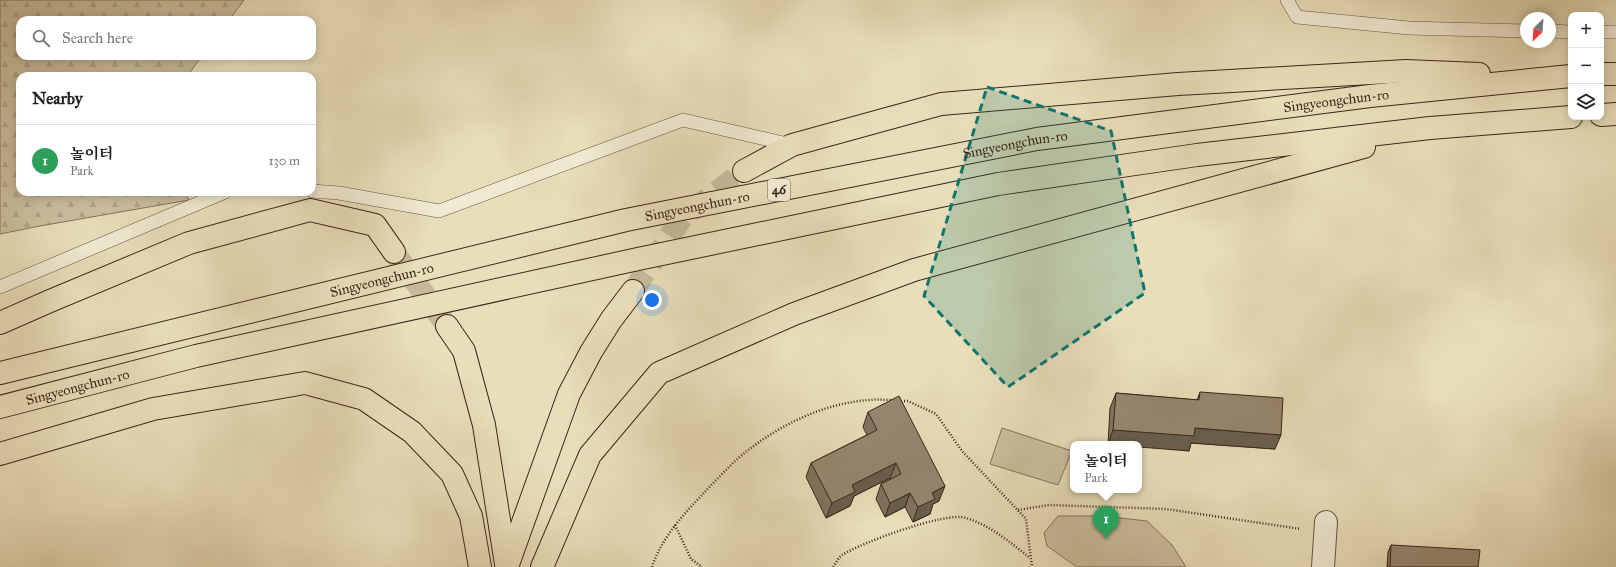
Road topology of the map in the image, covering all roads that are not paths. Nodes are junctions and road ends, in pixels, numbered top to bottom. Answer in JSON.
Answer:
{"nodes":[{"id":1,"x":1287,"y":0,"type":"edge"},
{"id":2,"x":1520,"y":31,"type":"edge"},
{"id":3,"x":1556,"y":31,"type":"edge"},
{"id":4,"x":1568,"y":32,"type":"edge"},
{"id":5,"x":1604,"y":32,"type":"edge"},
{"id":6,"x":1616,"y":32,"type":"edge"},
{"id":7,"x":1604,"y":74,"type":"edge"},
{"id":8,"x":1616,"y":74,"type":"edge"},
{"id":9,"x":1566,"y":76,"type":"edge"},
{"id":10,"x":1616,"y":114,"type":"edge"},
{"id":11,"x":1604,"y":115,"type":"edge"},
{"id":12,"x":1568,"y":117,"type":"edge"},
{"id":13,"x":1430,"y":128,"type":"junction"},
{"id":14,"x":792,"y":145,"type":"junction"},
{"id":15,"x":744,"y":171,"type":"tunnel mouth"},
{"id":16,"x":316,"y":191,"type":"edge"},
{"id":17,"x":216,"y":196,"type":"edge"},
{"id":18,"x":394,"y":252,"type":"tunnel mouth"},
{"id":19,"x":0,"y":287,"type":"edge"},
{"id":20,"x":633,"y":291,"type":"tunnel mouth"},
{"id":21,"x":0,"y":323,"type":"edge"},
{"id":22,"x":447,"y":326,"type":"tunnel mouth"},
{"id":23,"x":0,"y":373,"type":"edge"},
{"id":24,"x":0,"y":407,"type":"edge"},
{"id":25,"x":0,"y":454,"type":"edge"},
{"id":26,"x":1326,"y":527,"type":"road end"},
{"id":27,"x":480,"y":567,"type":"edge"},
{"id":28,"x":507,"y":567,"type":"edge"},
{"id":29,"x":542,"y":567,"type":"edge"},
{"id":30,"x":1324,"y":567,"type":"edge"}],
"edges":[{"from":1,"to":2,"type":"lane"},
{"from":3,"to":4,"type":"lane"},
{"from":5,"to":6,"type":"lane"},
{"from":7,"to":8,"type":"highway"},
{"from":9,"to":14,"type":"highway"},
{"from":9,"to":23,"type":"highway","name":"Singyeongchun-ro","number":"46"},
{"from":10,"to":11,"type":"highway"},
{"from":12,"to":13,"type":"highway","name":"Singyeongchun-ro"},
{"from":13,"to":24,"type":"highway","name":"Singyeongchun-ro"},
{"from":13,"to":29,"type":"highway"},
{"from":14,"to":15,"type":"highway"},
{"from":14,"to":16,"type":"lane"},
{"from":17,"to":19,"type":"lane"},
{"from":18,"to":21,"type":"highway"},
{"from":20,"to":28,"type":"highway"},
{"from":22,"to":28,"type":"highway"},
{"from":25,"to":27,"type":"highway"},
{"from":26,"to":30,"type":"street"}]}
